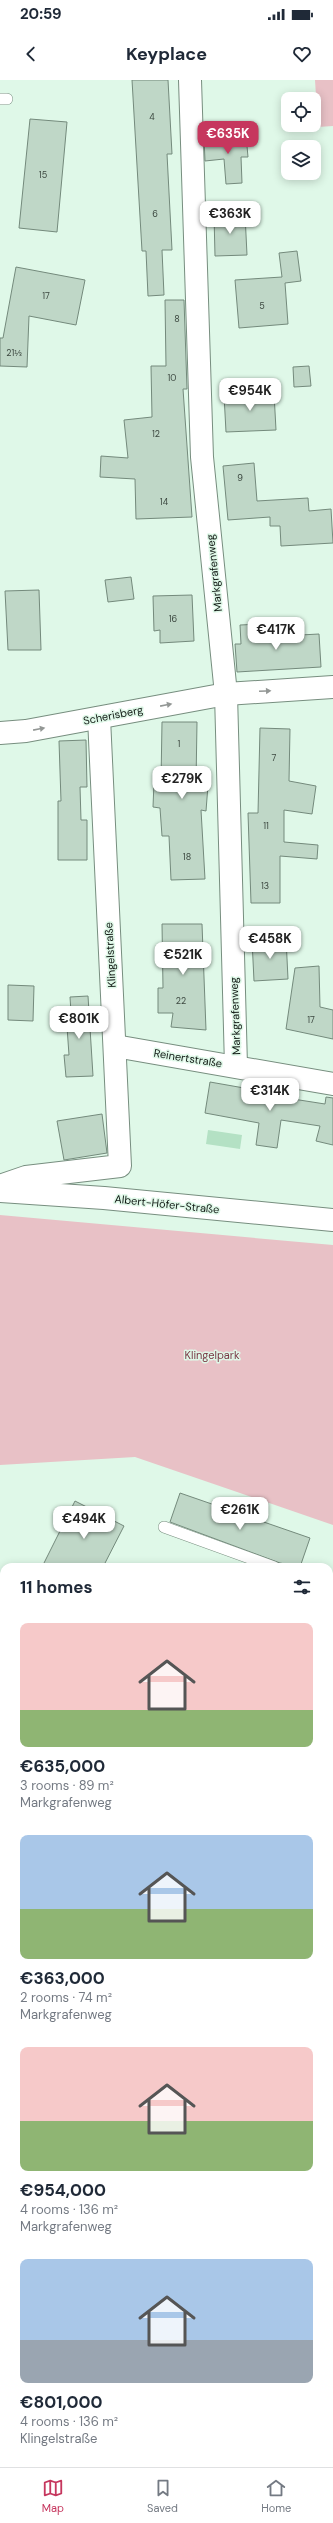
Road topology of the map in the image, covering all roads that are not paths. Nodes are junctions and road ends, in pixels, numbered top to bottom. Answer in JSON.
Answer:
{"nodes":[{"id":1,"x":190,"y":80,"type":"edge"},
{"id":2,"x":333,"y":687,"type":"edge"},
{"id":3,"x":226,"y":694,"type":"junction"},
{"id":4,"x":99,"y":718,"type":"junction"},
{"id":5,"x":0,"y":733,"type":"edge"},
{"id":6,"x":115,"y":1046,"type":"junction"},
{"id":7,"x":236,"y":1066,"type":"junction"},
{"id":8,"x":333,"y":1084,"type":"edge"},
{"id":9,"x":0,"y":1186,"type":"edge"},
{"id":10,"x":0,"y":1191,"type":"edge"},
{"id":11,"x":333,"y":1220,"type":"edge"},
{"id":12,"x":164,"y":1527,"type":"dead end"},
{"id":13,"x":263,"y":1563,"type":"edge"}],
"edges":[{"from":1,"to":3,"type":"street","name":"Markgrafenweg"},
{"from":3,"to":2,"type":"street","name":"Scherisberg","one_way":true},
{"from":4,"to":3,"type":"street","name":"Scherisberg","one_way":true},
{"from":3,"to":7,"type":"street","name":"Markgrafenweg"},
{"from":5,"to":4,"type":"street","name":"Scherisberg","one_way":true},
{"from":4,"to":6,"type":"street","name":"Klingelstraße"},
{"from":6,"to":7,"type":"street","name":"Reinertstraße"},
{"from":6,"to":9,"type":"street","name":"Klingelstraße"},
{"from":7,"to":8,"type":"street","name":"Reinertstraße"},
{"from":10,"to":11,"type":"street","name":"Albert-Höfer-Straße"},
{"from":12,"to":13,"type":"lane"}]}
